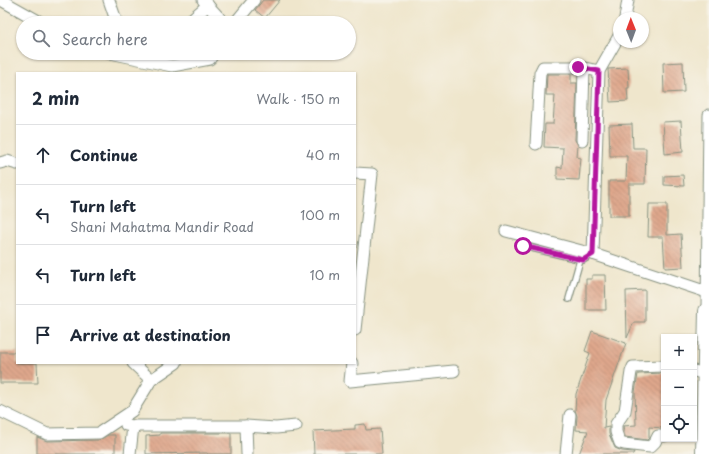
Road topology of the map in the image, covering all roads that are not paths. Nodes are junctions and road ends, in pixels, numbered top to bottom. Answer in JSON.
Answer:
{"nodes":[{"id":1,"x":1,"y":0,"type":"edge"},
{"id":2,"x":110,"y":0,"type":"edge"},
{"id":3,"x":254,"y":0,"type":"edge"},
{"id":4,"x":628,"y":0,"type":"edge"},
{"id":5,"x":205,"y":2,"type":"edge"},
{"id":6,"x":626,"y":12,"type":"edge"},
{"id":7,"x":30,"y":16,"type":"edge"},
{"id":8,"x":115,"y":16,"type":"edge"},
{"id":9,"x":193,"y":16,"type":"edge"},
{"id":10,"x":218,"y":16,"type":"edge"},
{"id":11,"x":241,"y":16,"type":"edge"},
{"id":12,"x":613,"y":46,"type":"edge"},
{"id":13,"x":142,"y":60,"type":"edge"},
{"id":14,"x":207,"y":60,"type":"edge"},
{"id":15,"x":145,"y":61,"type":"joint"},
{"id":16,"x":584,"y":68,"type":"junction"},
{"id":17,"x":173,"y":70,"type":"edge"},
{"id":18,"x":599,"y":71,"type":"junction"},
{"id":19,"x":709,"y":115,"type":"edge"},
{"id":20,"x":582,"y":140,"type":"dead end"},
{"id":21,"x":536,"y":144,"type":"dead end"},
{"id":22,"x":0,"y":163,"type":"edge"},
{"id":23,"x":16,"y":164,"type":"edge"},
{"id":24,"x":356,"y":173,"type":"edge"},
{"id":25,"x":506,"y":231,"type":"dead end"},
{"id":26,"x":523,"y":246,"type":"dead end"},
{"id":27,"x":593,"y":254,"type":"junction"},
{"id":28,"x":580,"y":260,"type":"junction"},
{"id":29,"x":707,"y":292,"type":"junction"},
{"id":30,"x":568,"y":299,"type":"dead end"},
{"id":31,"x":708,"y":311,"type":"edge"},
{"id":32,"x":356,"y":321,"type":"edge"},
{"id":33,"x":134,"y":364,"type":"edge"},
{"id":34,"x":175,"y":364,"type":"edge"},
{"id":35,"x":352,"y":364,"type":"edge"},
{"id":36,"x":661,"y":366,"type":"edge"},
{"id":37,"x":454,"y":371,"type":"dead end"},
{"id":38,"x":703,"y":373,"type":"edge"},
{"id":39,"x":151,"y":380,"type":"junction"},
{"id":40,"x":0,"y":411,"type":"edge"},
{"id":41,"x":570,"y":416,"type":"dead end"},
{"id":42,"x":114,"y":423,"type":"junction"},
{"id":43,"x":133,"y":426,"type":"junction"},
{"id":44,"x":246,"y":426,"type":"junction"},
{"id":45,"x":296,"y":426,"type":"dead end"},
{"id":46,"x":661,"y":436,"type":"edge"},
{"id":47,"x":699,"y":436,"type":"edge"},
{"id":48,"x":130,"y":454,"type":"edge"},
{"id":49,"x":247,"y":454,"type":"edge"},
{"id":50,"x":566,"y":454,"type":"edge"},
{"id":51,"x":704,"y":454,"type":"edge"}],
"edges":[{"from":1,"to":7,"type":"street"},
{"from":2,"to":8,"type":"street"},
{"from":3,"to":11,"type":"street"},
{"from":4,"to":6,"type":"street"},
{"from":5,"to":9,"type":"street"},
{"from":5,"to":10,"type":"street"},
{"from":12,"to":18,"type":"street"},
{"from":13,"to":15,"type":"street"},
{"from":14,"to":17,"type":"street"},
{"from":15,"to":17,"type":"street"},
{"from":16,"to":18,"type":"street"},
{"from":16,"to":20,"type":"street"},
{"from":16,"to":21,"type":"street"},
{"from":18,"to":27,"type":"street"},
{"from":19,"to":29,"type":"street"},
{"from":22,"to":23,"type":"street"},
{"from":24,"to":32,"type":"street"},
{"from":25,"to":27,"type":"street"},
{"from":26,"to":28,"type":"lane"},
{"from":27,"to":28,"type":"lane"},
{"from":27,"to":29,"type":"street"},
{"from":28,"to":30,"type":"lane"},
{"from":29,"to":31,"type":"street"},
{"from":31,"to":38,"type":"street"},
{"from":33,"to":39,"type":"street"},
{"from":34,"to":39,"type":"street"},
{"from":35,"to":37,"type":"street"},
{"from":36,"to":46,"type":"street"},
{"from":38,"to":47,"type":"street"},
{"from":39,"to":42,"type":"street"},
{"from":40,"to":42,"type":"street"},
{"from":41,"to":50,"type":"street"},
{"from":42,"to":43,"type":"street"},
{"from":43,"to":44,"type":"street"},
{"from":43,"to":48,"type":"street"},
{"from":44,"to":45,"type":"street"},
{"from":44,"to":49,"type":"street"},
{"from":47,"to":51,"type":"street"}]}
